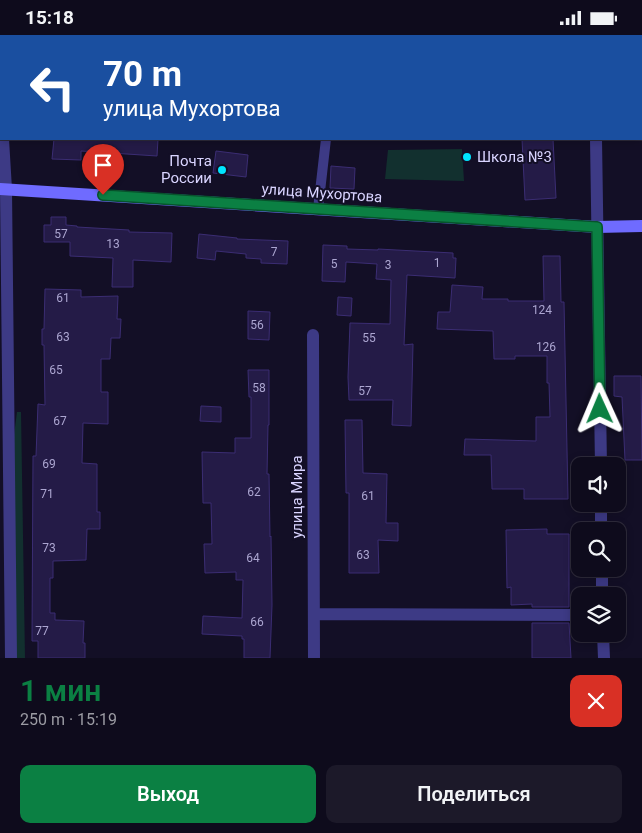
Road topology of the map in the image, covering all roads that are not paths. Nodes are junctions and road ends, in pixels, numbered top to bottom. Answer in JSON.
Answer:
{"nodes":[{"id":1,"x":3,"y":140,"type":"edge"},
{"id":2,"x":326,"y":140,"type":"edge"},
{"id":3,"x":596,"y":140,"type":"edge"},
{"id":4,"x":3,"y":189,"type":"edge"},
{"id":5,"x":318,"y":209,"type":"junction"},
{"id":6,"x":642,"y":226,"type":"edge"},
{"id":7,"x":597,"y":227,"type":"junction"},
{"id":8,"x":313,"y":335,"type":"dead end"},
{"id":9,"x":600,"y":457,"type":"edge"},
{"id":10,"x":314,"y":614,"type":"junction"},
{"id":11,"x":571,"y":615,"type":"edge"},
{"id":12,"x":603,"y":642,"type":"edge"},
{"id":13,"x":11,"y":658,"type":"edge"},
{"id":14,"x":314,"y":658,"type":"edge"},
{"id":15,"x":604,"y":658,"type":"edge"}],
"edges":[{"from":1,"to":4,"type":"street"},
{"from":2,"to":5,"type":"lane"},
{"from":3,"to":7,"type":"street"},
{"from":4,"to":5,"type":"street","name":"улица Мухортова"},
{"from":4,"to":13,"type":"street"},
{"from":5,"to":7,"type":"street","name":"улица Мухортова"},
{"from":6,"to":7,"type":"street","name":"улица Мухортова"},
{"from":7,"to":9,"type":"street"},
{"from":8,"to":10,"type":"street","name":"улица Мира"},
{"from":10,"to":11,"type":"street"},
{"from":10,"to":14,"type":"street","name":"улица Мира"},
{"from":12,"to":15,"type":"street"}]}
